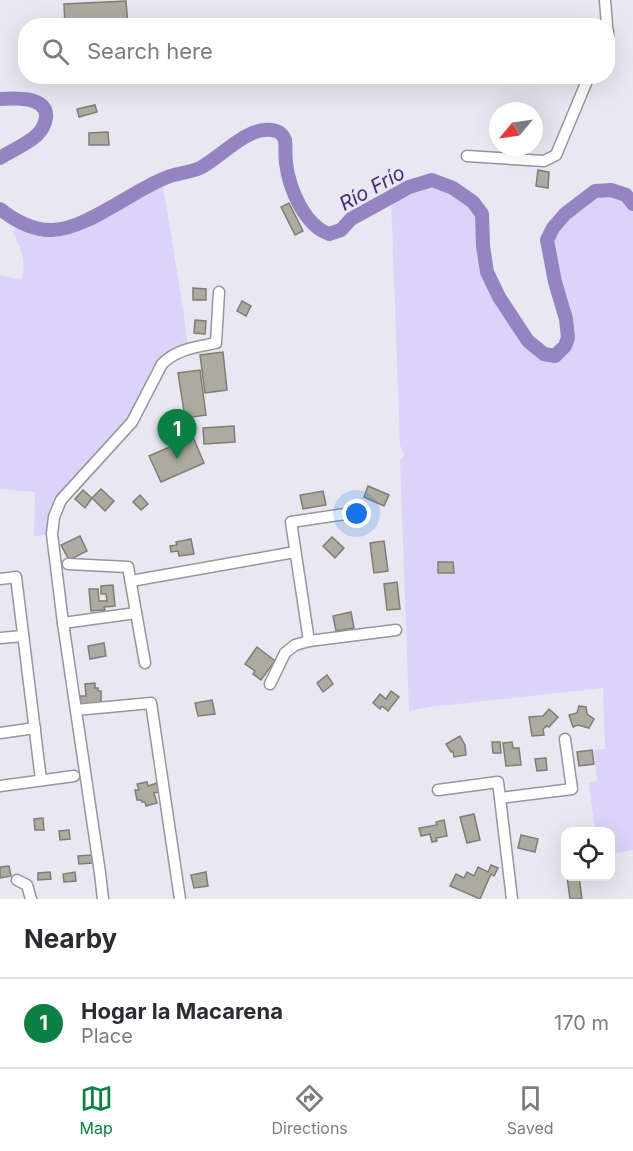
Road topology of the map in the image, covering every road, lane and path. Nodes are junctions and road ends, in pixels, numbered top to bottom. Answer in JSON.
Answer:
{"nodes":[{"id":1,"x":605,"y":0,"type":"edge"},
{"id":2,"x":606,"y":18,"type":"edge"},
{"id":3,"x":586,"y":84,"type":"edge"},
{"id":4,"x":467,"y":156,"type":"dead end"},
{"id":5,"x":219,"y":292,"type":"dead end"},
{"id":6,"x":345,"y":514,"type":"dead end"},
{"id":7,"x":295,"y":552,"type":"junction"},
{"id":8,"x":68,"y":564,"type":"dead end"},
{"id":9,"x":0,"y":579,"type":"edge"},
{"id":10,"x":131,"y":581,"type":"junction"},
{"id":11,"x":136,"y":613,"type":"junction"},
{"id":12,"x":63,"y":623,"type":"junction"},
{"id":13,"x":396,"y":630,"type":"dead end"},
{"id":14,"x":23,"y":636,"type":"junction"},
{"id":15,"x":0,"y":638,"type":"edge"},
{"id":16,"x":309,"y":641,"type":"junction"},
{"id":17,"x":144,"y":663,"type":"dead end"},
{"id":18,"x":270,"y":684,"type":"dead end"},
{"id":19,"x":76,"y":710,"type":"junction"},
{"id":20,"x":35,"y":729,"type":"junction"},
{"id":21,"x":0,"y":733,"type":"edge"},
{"id":22,"x":565,"y":739,"type":"dead end"},
{"id":23,"x":74,"y":776,"type":"dead end"},
{"id":24,"x":41,"y":780,"type":"junction"},
{"id":25,"x":0,"y":786,"type":"edge"},
{"id":26,"x":438,"y":790,"type":"dead end"},
{"id":27,"x":500,"y":798,"type":"junction"},
{"id":28,"x":17,"y":880,"type":"dead end"},
{"id":29,"x":31,"y":899,"type":"edge"},
{"id":30,"x":103,"y":899,"type":"edge"},
{"id":31,"x":180,"y":899,"type":"edge"},
{"id":32,"x":512,"y":899,"type":"edge"}],
"edges":[{"from":1,"to":2,"type":"street"},
{"from":3,"to":4,"type":"street"},
{"from":5,"to":12,"type":"street"},
{"from":6,"to":7,"type":"street"},
{"from":7,"to":10,"type":"street"},
{"from":7,"to":16,"type":"street"},
{"from":8,"to":10,"type":"street"},
{"from":9,"to":14,"type":"street"},
{"from":10,"to":11,"type":"street"},
{"from":11,"to":12,"type":"street"},
{"from":11,"to":17,"type":"street"},
{"from":12,"to":19,"type":"street"},
{"from":13,"to":16,"type":"street"},
{"from":14,"to":15,"type":"street"},
{"from":14,"to":20,"type":"street"},
{"from":16,"to":18,"type":"street"},
{"from":19,"to":30,"type":"street"},
{"from":19,"to":31,"type":"street"},
{"from":20,"to":21,"type":"street"},
{"from":20,"to":24,"type":"street"},
{"from":22,"to":27,"type":"street"},
{"from":23,"to":24,"type":"street"},
{"from":24,"to":25,"type":"street"},
{"from":26,"to":27,"type":"street"},
{"from":27,"to":32,"type":"street"},
{"from":28,"to":29,"type":"street"}]}
